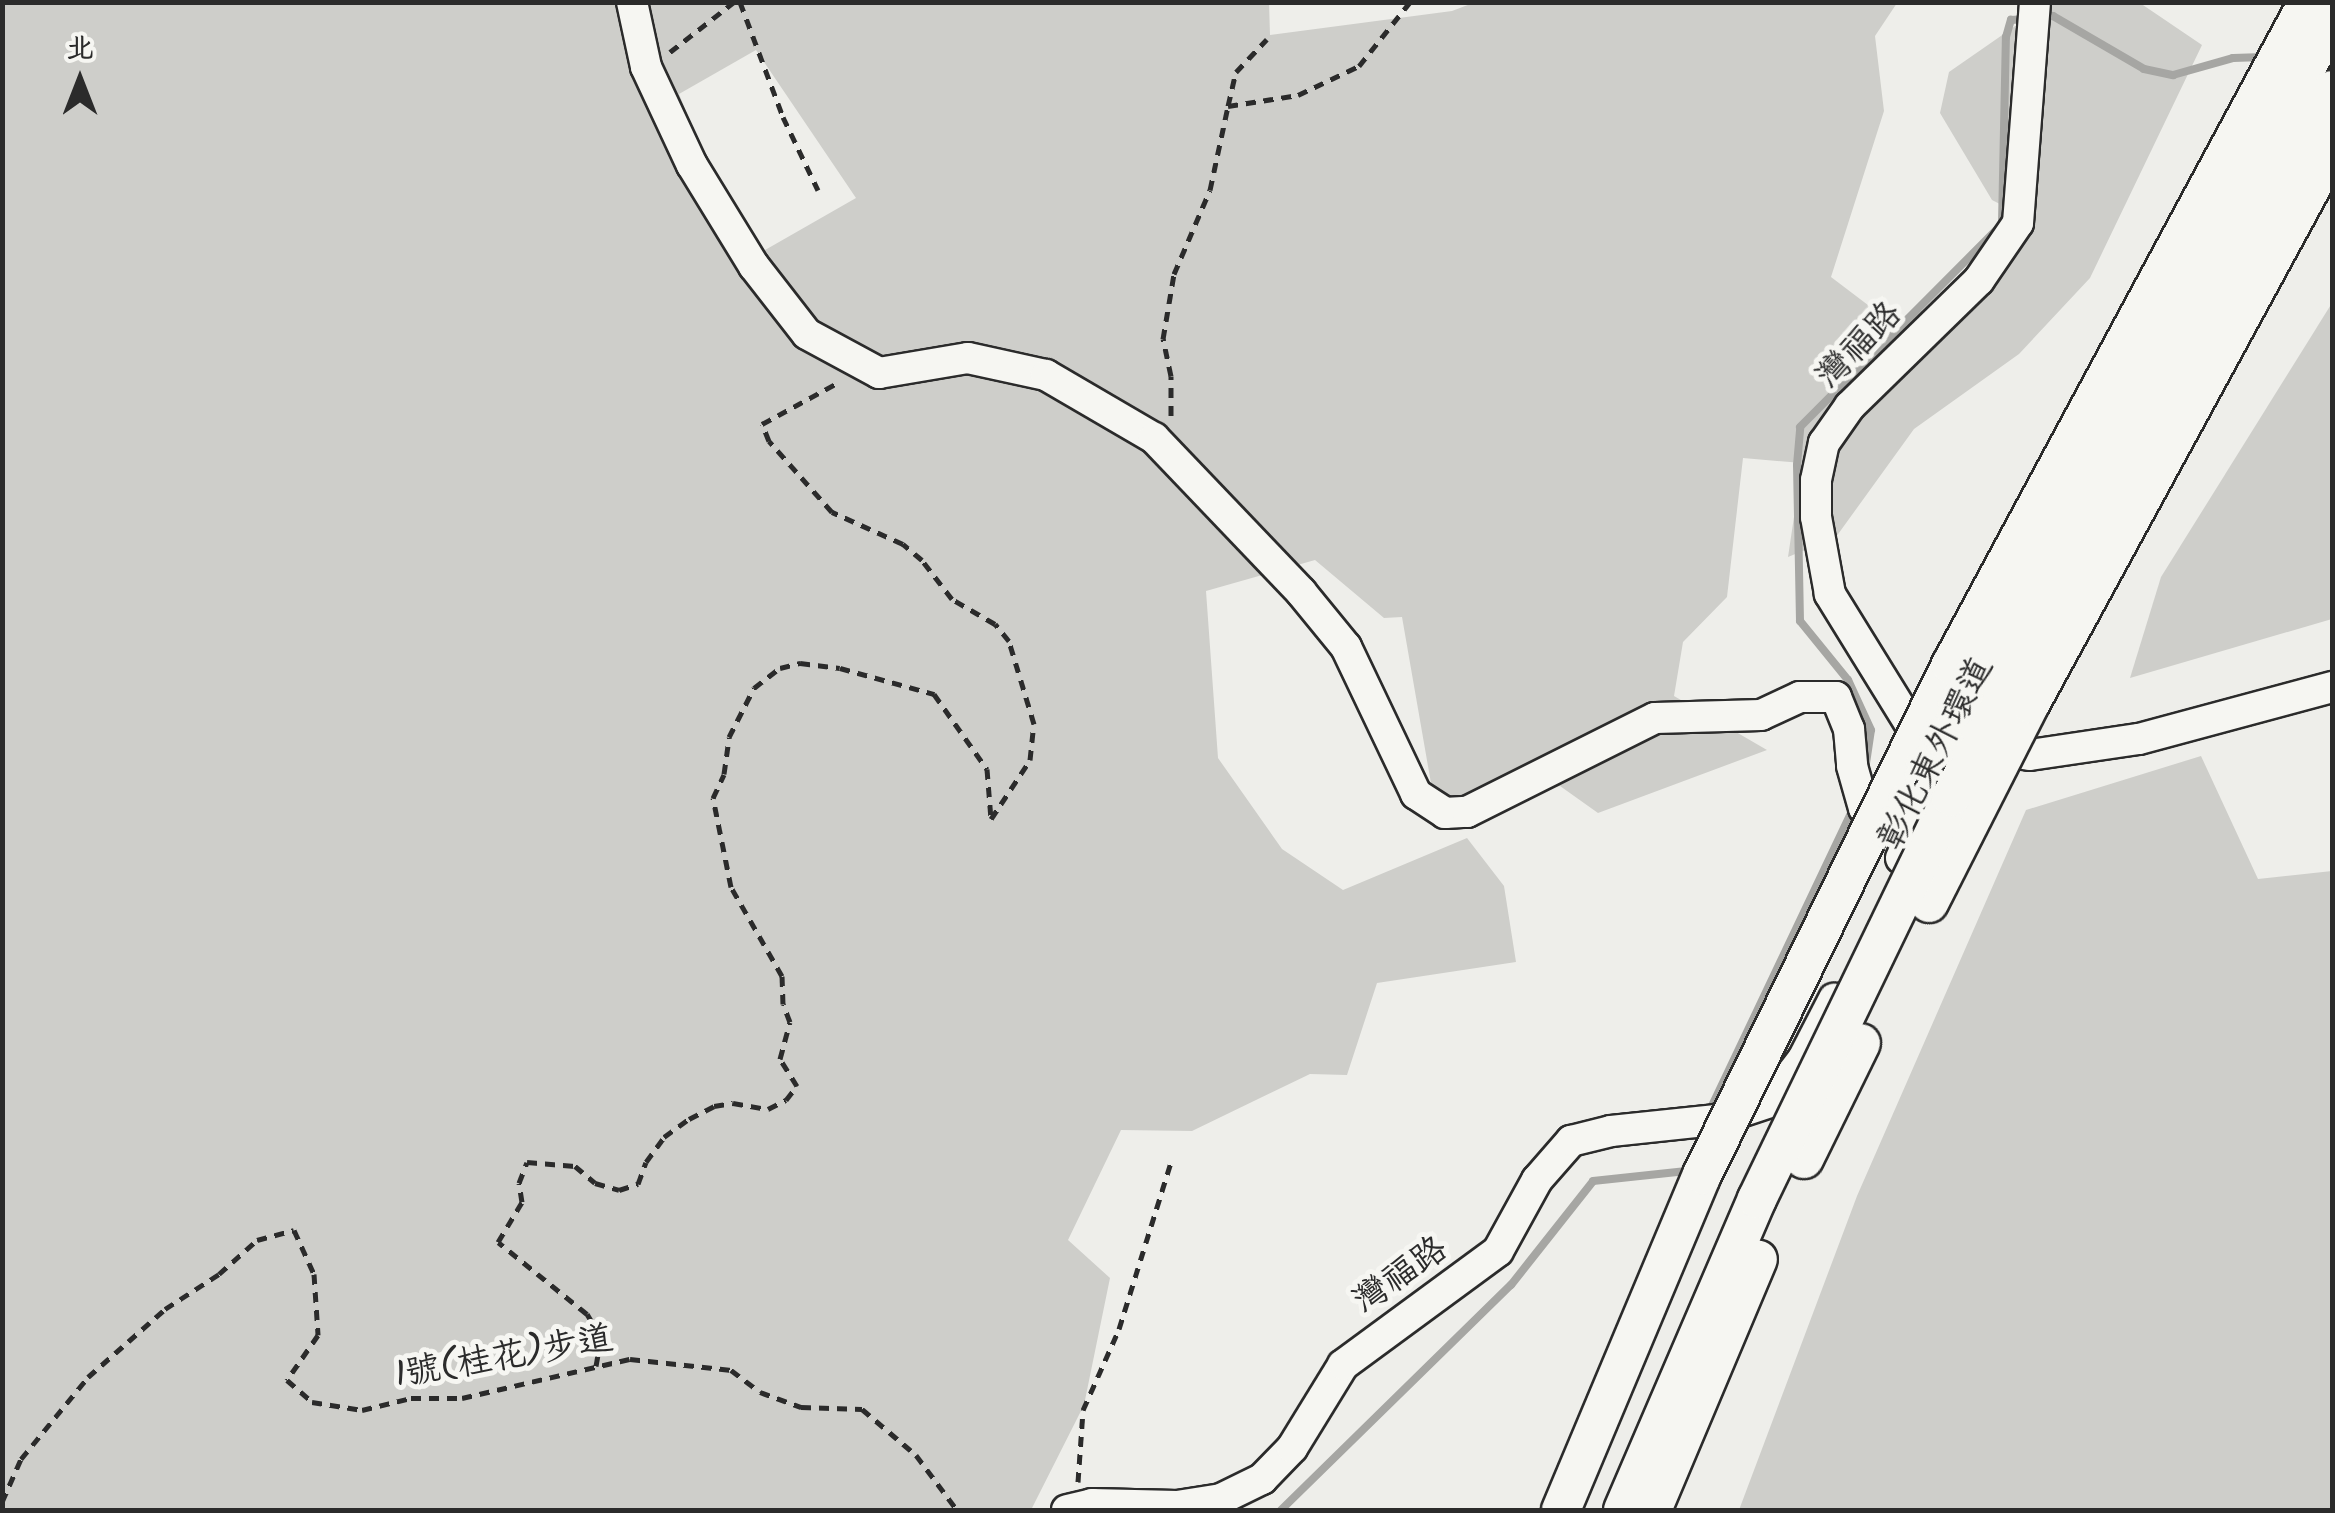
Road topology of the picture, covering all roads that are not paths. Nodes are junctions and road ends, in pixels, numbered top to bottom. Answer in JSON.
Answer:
{"nodes":[{"id":1,"x":632,"y":2,"type":"edge"},
{"id":2,"x":2035,"y":2,"type":"edge"},
{"id":3,"x":2308,"y":2,"type":"edge"},
{"id":4,"x":2332,"y":20,"type":"edge"},
{"id":5,"x":2332,"y":90,"type":"edge"},
{"id":6,"x":2332,"y":150,"type":"edge"},
{"id":7,"x":2332,"y":687,"type":"edge"},
{"id":8,"x":1920,"y":740,"type":"junction"},
{"id":9,"x":1888,"y":822,"type":"junction"},
{"id":10,"x":1678,"y":1126,"type":"junction"},
{"id":11,"x":1072,"y":1508,"type":"edge"},
{"id":12,"x":1176,"y":1508,"type":"edge"},
{"id":13,"x":1561,"y":1510,"type":"edge"},
{"id":14,"x":1587,"y":1510,"type":"edge"},
{"id":15,"x":1622,"y":1510,"type":"edge"},
{"id":16,"x":1652,"y":1510,"type":"edge"}],
"edges":[{"from":1,"to":9,"type":"street"},
{"from":2,"to":8,"type":"street","name":"灣福路"},
{"from":3,"to":13,"type":"main road","bridge":true},
{"from":4,"to":14,"type":"main road","name":"彰化東外環道","bridge":true},
{"from":5,"to":15,"type":"main road","name":"彰化東外環道","bridge":true},
{"from":6,"to":16,"type":"main road","bridge":true},
{"from":7,"to":8,"type":"street"},
{"from":8,"to":9,"type":"street","name":"灣福路"},
{"from":8,"to":10,"type":"street","name":"灣福路"},
{"from":9,"to":10,"type":"street","name":"灣福路"},
{"from":10,"to":12,"type":"street","name":"灣福路"},
{"from":11,"to":12,"type":"street","name":"灣福路"}]}
